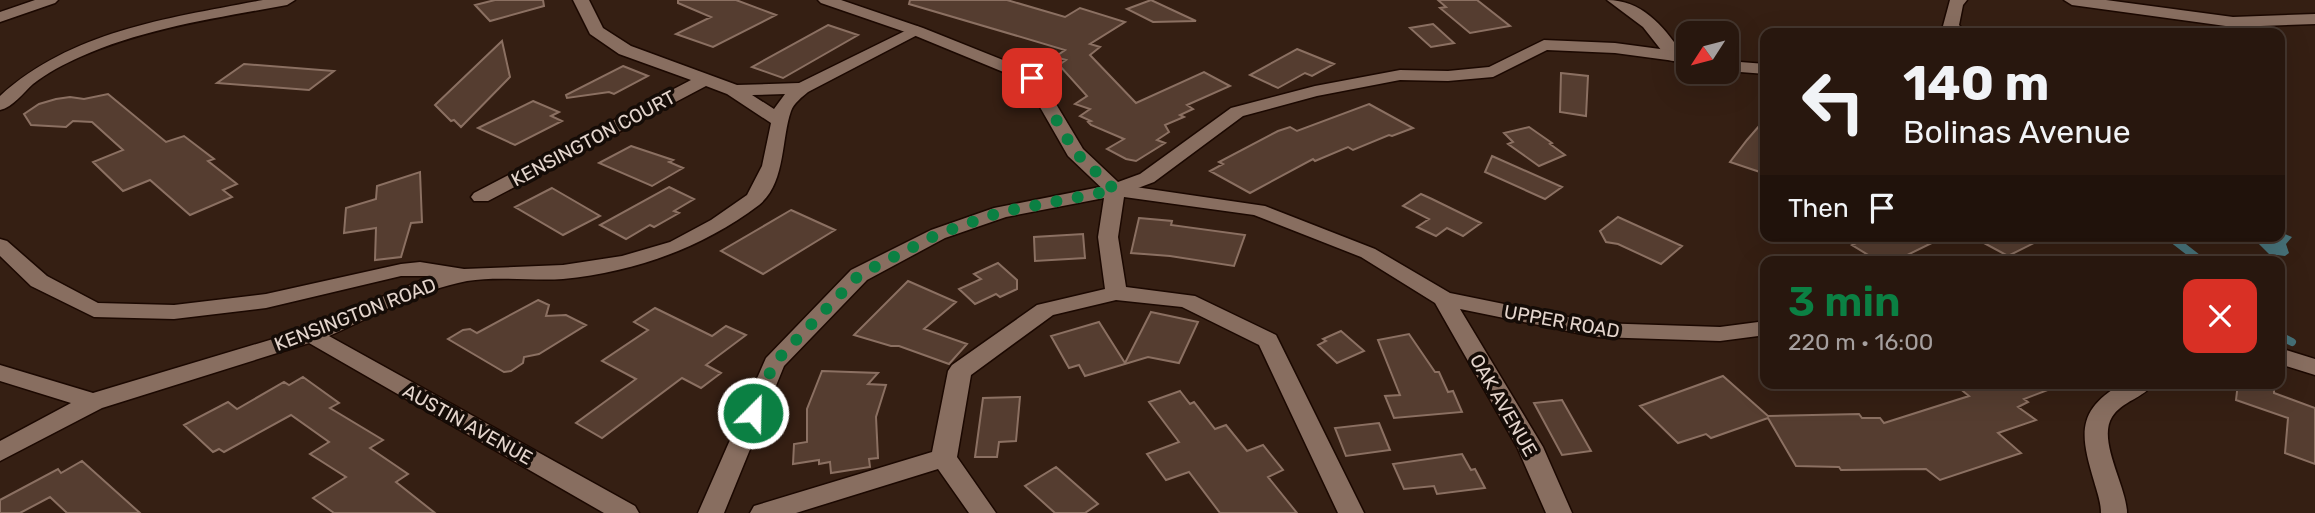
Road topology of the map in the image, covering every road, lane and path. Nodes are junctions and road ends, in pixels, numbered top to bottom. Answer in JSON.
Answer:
{"nodes":[{"id":1,"x":50,"y":0,"type":"edge"},
{"id":2,"x":287,"y":0,"type":"edge"},
{"id":3,"x":581,"y":0,"type":"edge"},
{"id":4,"x":826,"y":0,"type":"edge"},
{"id":5,"x":1615,"y":0,"type":"edge"},
{"id":6,"x":1959,"y":0,"type":"edge"},
{"id":7,"x":2072,"y":0,"type":"edge"},
{"id":8,"x":0,"y":17,"type":"edge"},
{"id":9,"x":2315,"y":19,"type":"edge"},
{"id":10,"x":1953,"y":28,"type":"edge"},
{"id":11,"x":917,"y":31,"type":"junction"},
{"id":12,"x":1676,"y":51,"type":"edge"},
{"id":13,"x":1676,"y":57,"type":"edge"},
{"id":14,"x":1740,"y":67,"type":"edge"},
{"id":15,"x":1760,"y":69,"type":"edge"},
{"id":16,"x":705,"y":80,"type":"junction"},
{"id":17,"x":802,"y":88,"type":"junction"},
{"id":18,"x":733,"y":90,"type":"junction"},
{"id":19,"x":0,"y":105,"type":"edge"},
{"id":20,"x":779,"y":120,"type":"junction"},
{"id":21,"x":1115,"y":190,"type":"junction"},
{"id":22,"x":481,"y":197,"type":"dead end"},
{"id":23,"x":0,"y":245,"type":"edge"},
{"id":24,"x":471,"y":274,"type":"junction"},
{"id":25,"x":370,"y":276,"type":"junction"},
{"id":26,"x":1116,"y":293,"type":"junction"},
{"id":27,"x":391,"y":298,"type":"junction"},
{"id":28,"x":1443,"y":299,"type":"junction"},
{"id":29,"x":1760,"y":329,"type":"edge"},
{"id":30,"x":311,"y":335,"type":"junction"},
{"id":31,"x":2285,"y":358,"type":"edge"},
{"id":32,"x":2315,"y":367,"type":"edge"},
{"id":33,"x":0,"y":373,"type":"edge"},
{"id":34,"x":2131,"y":389,"type":"edge"},
{"id":35,"x":93,"y":402,"type":"junction"},
{"id":36,"x":0,"y":452,"type":"edge"},
{"id":37,"x":944,"y":458,"type":"junction"},
{"id":38,"x":626,"y":513,"type":"edge"},
{"id":39,"x":711,"y":513,"type":"edge"},
{"id":40,"x":763,"y":513,"type":"edge"},
{"id":41,"x":984,"y":513,"type":"edge"},
{"id":42,"x":1351,"y":513,"type":"edge"},
{"id":43,"x":1559,"y":513,"type":"edge"},
{"id":44,"x":2114,"y":513,"type":"edge"}],
"edges":[{"from":1,"to":8,"type":"street"},
{"from":2,"to":19,"type":"street"},
{"from":3,"to":16,"type":"street"},
{"from":4,"to":11,"type":"street"},
{"from":5,"to":12,"type":"street"},
{"from":6,"to":10,"type":"street"},
{"from":7,"to":9,"type":"street"},
{"from":11,"to":17,"type":"street","name":"KENSINGTON ROAD"},
{"from":11,"to":21,"type":"street"},
{"from":13,"to":21,"type":"street"},
{"from":14,"to":15,"type":"street"},
{"from":16,"to":18,"type":"street"},
{"from":16,"to":22,"type":"street","name":"KENSINGTON COURT"},
{"from":17,"to":18,"type":"street"},
{"from":17,"to":20,"type":"street","name":"KENSINGTON ROAD"},
{"from":18,"to":20,"type":"street"},
{"from":20,"to":24,"type":"street","name":"KENSINGTON ROAD"},
{"from":21,"to":26,"type":"street"},
{"from":21,"to":28,"type":"street"},
{"from":21,"to":39,"type":"street"},
{"from":23,"to":25,"type":"street"},
{"from":24,"to":25,"type":"street"},
{"from":24,"to":27,"type":"street","name":"KENSINGTON ROAD"},
{"from":25,"to":27,"type":"street"},
{"from":26,"to":37,"type":"street"},
{"from":26,"to":42,"type":"street"},
{"from":27,"to":30,"type":"street","name":"KENSINGTON ROAD"},
{"from":28,"to":29,"type":"street","name":"UPPER ROAD"},
{"from":28,"to":43,"type":"street","name":"OAK AVENUE"},
{"from":30,"to":35,"type":"street","name":"KENSINGTON ROAD"},
{"from":30,"to":38,"type":"street","name":"AUSTIN AVENUE"},
{"from":31,"to":32,"type":"street"},
{"from":33,"to":35,"type":"street"},
{"from":34,"to":44,"type":"street"},
{"from":35,"to":36,"type":"street","name":"KENSINGTON ROAD"},
{"from":37,"to":40,"type":"street"},
{"from":37,"to":41,"type":"street"}]}
